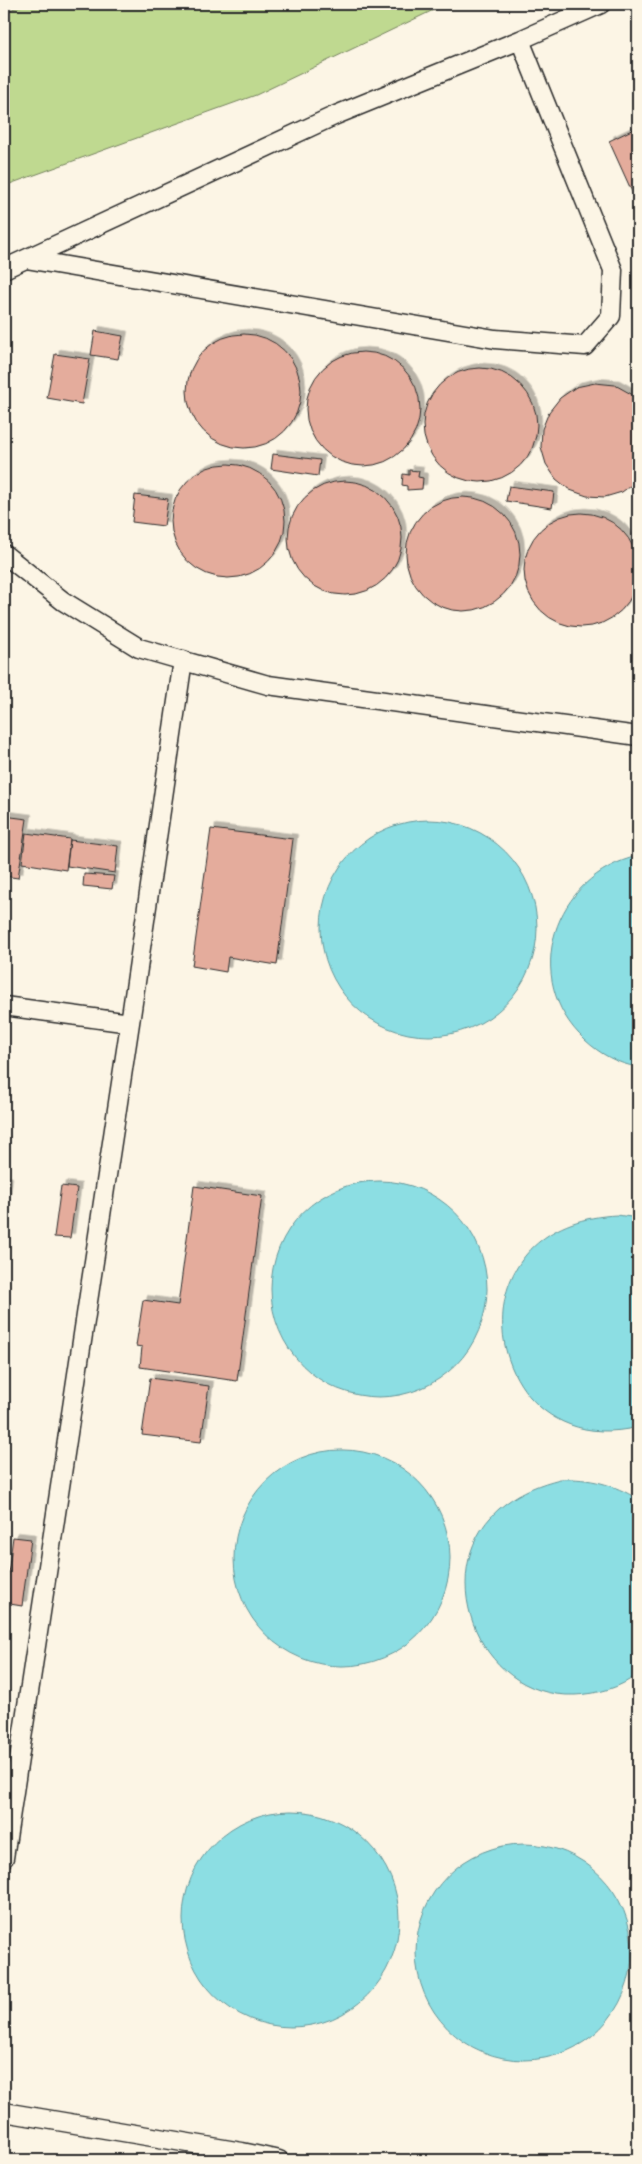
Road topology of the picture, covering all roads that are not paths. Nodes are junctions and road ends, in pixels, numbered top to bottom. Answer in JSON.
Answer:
{"nodes":[{"id":1,"x":601,"y":4,"type":"edge"},
{"id":2,"x":520,"y":40,"type":"junction"},
{"id":3,"x":26,"y":259,"type":"junction"},
{"id":4,"x":4,"y":269,"type":"edge"},
{"id":5,"x":4,"y":554,"type":"edge"},
{"id":6,"x":184,"y":660,"type":"junction"},
{"id":7,"x":638,"y":736,"type":"edge"},
{"id":8,"x":4,"y":1006,"type":"edge"},
{"id":9,"x":130,"y":1023,"type":"junction"},
{"id":10,"x":4,"y":1858,"type":"edge"},
{"id":11,"x":4,"y":2112,"type":"edge"},
{"id":12,"x":279,"y":2160,"type":"edge"}],
"edges":[{"from":1,"to":2,"type":"lane"},
{"from":2,"to":3,"type":"lane"},
{"from":2,"to":3,"type":"lane"},
{"from":3,"to":4,"type":"lane"},
{"from":5,"to":6,"type":"lane"},
{"from":6,"to":7,"type":"lane"},
{"from":6,"to":9,"type":"lane"},
{"from":8,"to":9,"type":"lane"},
{"from":9,"to":10,"type":"lane"},
{"from":11,"to":12,"type":"lane"}]}
